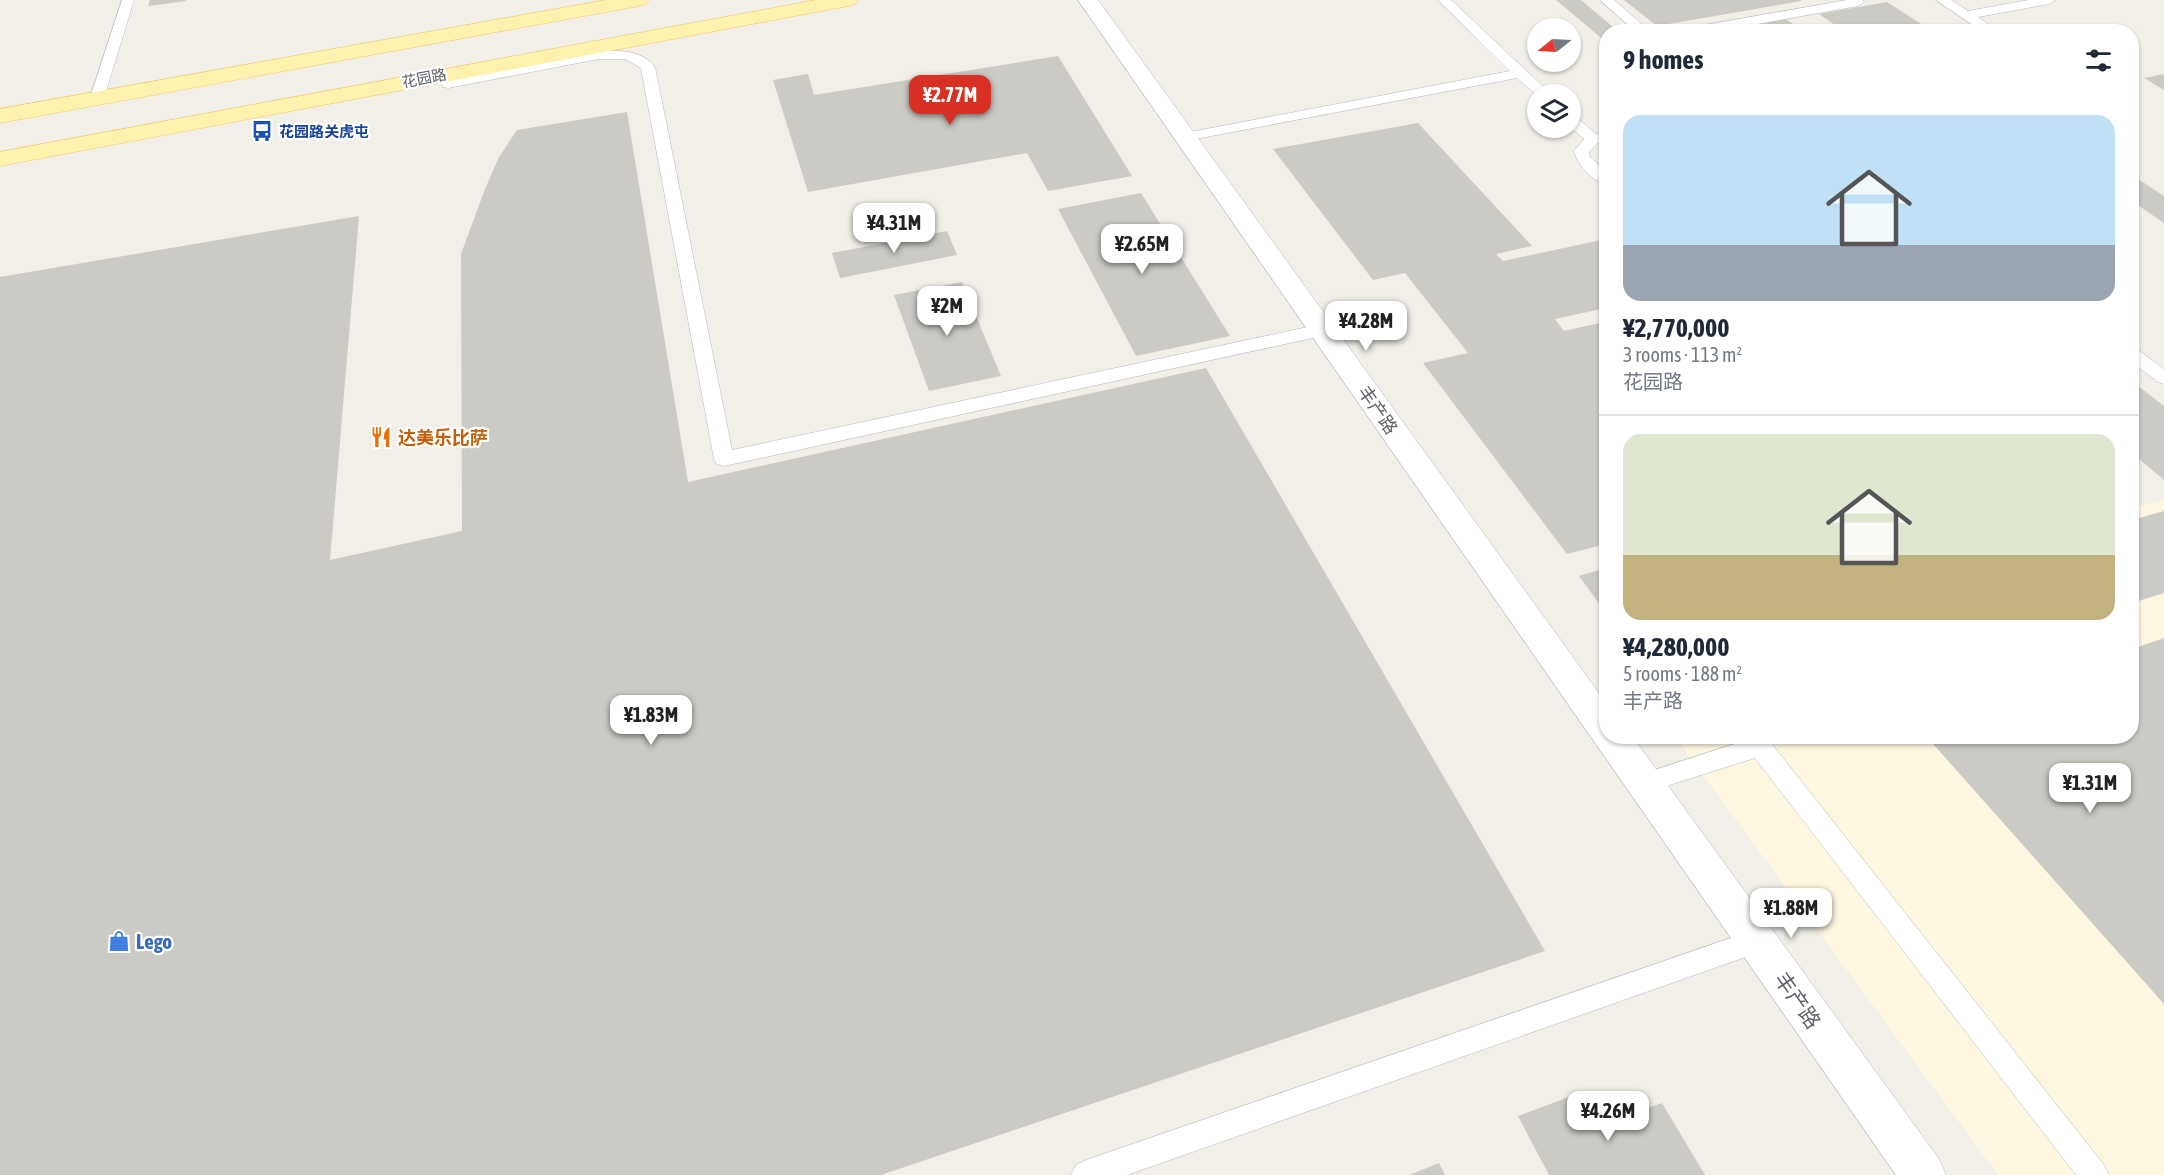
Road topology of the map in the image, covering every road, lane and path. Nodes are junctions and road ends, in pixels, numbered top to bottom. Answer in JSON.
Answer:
{"nodes":[{"id":1,"x":128,"y":0,"type":"edge"},
{"id":2,"x":639,"y":0,"type":"edge"},
{"id":3,"x":848,"y":0,"type":"edge"},
{"id":4,"x":1088,"y":0,"type":"edge"},
{"id":5,"x":1444,"y":0,"type":"edge"},
{"id":6,"x":1606,"y":0,"type":"edge"},
{"id":7,"x":1856,"y":0,"type":"edge"},
{"id":8,"x":1942,"y":0,"type":"edge"},
{"id":9,"x":2049,"y":0,"type":"edge"},
{"id":10,"x":1966,"y":15,"type":"junction"},
{"id":11,"x":1636,"y":24,"type":"edge"},
{"id":12,"x":1733,"y":24,"type":"edge"},
{"id":13,"x":1980,"y":24,"type":"edge"},
{"id":14,"x":1520,"y":73,"type":"junction"},
{"id":15,"x":445,"y":74,"type":"junction"},
{"id":16,"x":1533,"y":84,"type":"edge"},
{"id":17,"x":97,"y":98,"type":"junction"},
{"id":18,"x":0,"y":116,"type":"edge"},
{"id":19,"x":1581,"y":126,"type":"edge"},
{"id":20,"x":1185,"y":137,"type":"junction"},
{"id":21,"x":1599,"y":137,"type":"edge"},
{"id":22,"x":1599,"y":139,"type":"edge"},
{"id":23,"x":0,"y":159,"type":"edge"},
{"id":24,"x":1599,"y":173,"type":"edge"},
{"id":25,"x":1322,"y":330,"type":"junction"},
{"id":26,"x":2139,"y":359,"type":"edge"},
{"id":27,"x":2164,"y":378,"type":"edge"},
{"id":28,"x":1599,"y":720,"type":"edge"},
{"id":29,"x":1617,"y":744,"type":"edge"},
{"id":30,"x":1644,"y":783,"type":"junction"},
{"id":31,"x":1757,"y":941,"type":"junction"},
{"id":32,"x":1086,"y":1175,"type":"edge"},
{"id":33,"x":1923,"y":1175,"type":"edge"},
{"id":34,"x":2094,"y":1175,"type":"edge"}],
"edges":[{"from":1,"to":17,"type":"lane"},
{"from":2,"to":17,"type":"main road"},
{"from":3,"to":15,"type":"main road","name":"花园路"},
{"from":4,"to":20,"type":"street","name":"丰产路"},
{"from":5,"to":14,"type":"lane"},
{"from":6,"to":11,"type":"lane"},
{"from":7,"to":12,"type":"lane"},
{"from":8,"to":10,"type":"lane"},
{"from":9,"to":10,"type":"lane"},
{"from":10,"to":13,"type":"lane"},
{"from":14,"to":16,"type":"lane"},
{"from":14,"to":20,"type":"lane"},
{"from":15,"to":23,"type":"main road","name":"花园路"},
{"from":15,"to":25,"type":"lane"},
{"from":17,"to":18,"type":"main road"},
{"from":19,"to":21,"type":"lane"},
{"from":20,"to":25,"type":"street","name":"丰产路"},
{"from":22,"to":24,"type":"lane"},
{"from":25,"to":28,"type":"street","name":"丰产路"},
{"from":26,"to":27,"type":"lane"},
{"from":29,"to":30,"type":"street","name":"丰产路"},
{"from":30,"to":31,"type":"street","name":"丰产路"},
{"from":30,"to":34,"type":"lane"},
{"from":31,"to":32,"type":"lane"},
{"from":31,"to":33,"type":"street","name":"丰产路"}]}
